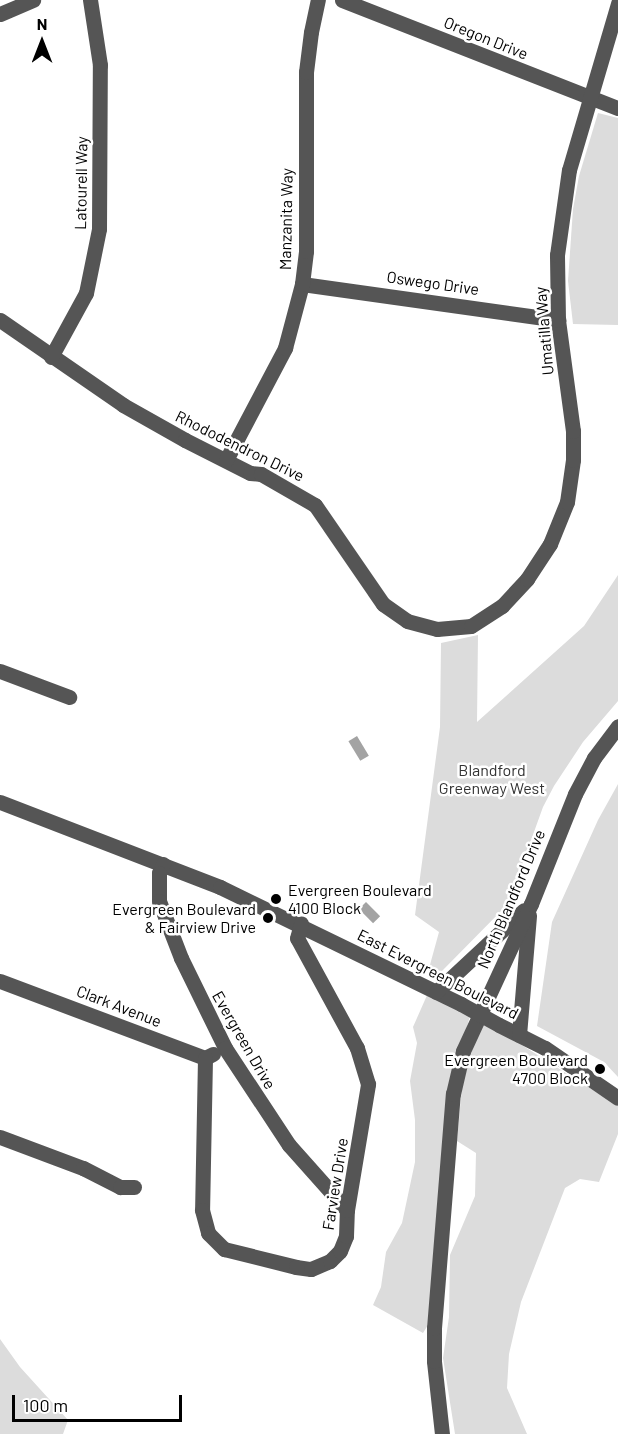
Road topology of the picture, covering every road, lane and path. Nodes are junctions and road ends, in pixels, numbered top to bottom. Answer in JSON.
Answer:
{"nodes":[{"id":1,"x":33,"y":0,"type":"edge"},
{"id":2,"x":90,"y":0,"type":"edge"},
{"id":3,"x":318,"y":0,"type":"edge"},
{"id":4,"x":342,"y":0,"type":"edge"},
{"id":5,"x":618,"y":3,"type":"edge"},
{"id":6,"x":0,"y":14,"type":"edge"},
{"id":7,"x":588,"y":98,"type":"junction"},
{"id":8,"x":618,"y":108,"type":"edge"},
{"id":9,"x":302,"y":284,"type":"junction"},
{"id":10,"x":0,"y":320,"type":"edge"},
{"id":11,"x":558,"y":320,"type":"junction"},
{"id":12,"x":51,"y":357,"type":"junction"},
{"id":13,"x":226,"y":460,"type":"junction"},
{"id":14,"x":471,"y":626,"type":"joint"},
{"id":15,"x":0,"y":671,"type":"edge"},
{"id":16,"x":69,"y":697,"type":"dead end"},
{"id":17,"x":618,"y":726,"type":"edge"},
{"id":18,"x":0,"y":802,"type":"edge"},
{"id":19,"x":163,"y":864,"type":"junction"},
{"id":20,"x":531,"y":903,"type":"junction"},
{"id":21,"x":301,"y":924,"type":"junction"},
{"id":22,"x":0,"y":981,"type":"edge"},
{"id":23,"x":436,"y":992,"type":"junction"},
{"id":24,"x":519,"y":1035,"type":"junction"},
{"id":25,"x":225,"y":1048,"type":"junction"},
{"id":26,"x":205,"y":1058,"type":"junction"},
{"id":27,"x":618,"y":1098,"type":"edge"},
{"id":28,"x":0,"y":1137,"type":"edge"},
{"id":29,"x":134,"y":1187,"type":"dead end"},
{"id":30,"x":347,"y":1210,"type":"junction"},
{"id":31,"x":442,"y":1434,"type":"edge"}],
"edges":[{"from":1,"to":6,"type":"street"},
{"from":2,"to":12,"type":"street","name":"Latourell Way"},
{"from":3,"to":9,"type":"street","name":"Manzanita Way"},
{"from":4,"to":7,"type":"street","name":"Oregon Drive"},
{"from":5,"to":7,"type":"street","name":"Umatilla Way"},
{"from":7,"to":8,"type":"street","name":"Oregon Drive"},
{"from":7,"to":11,"type":"street","name":"Umatilla Way"},
{"from":9,"to":11,"type":"street","name":"Oswego Drive"},
{"from":9,"to":13,"type":"street","name":"Manzanita Way"},
{"from":10,"to":12,"type":"street","name":"Rhododendron Drive"},
{"from":11,"to":14,"type":"street","name":"Umatilla Way"},
{"from":12,"to":13,"type":"street","name":"Rhododendron Drive"},
{"from":13,"to":14,"type":"street","name":"Rhododendron Drive"},
{"from":15,"to":16,"type":"street"},
{"from":17,"to":20,"type":"street","name":"North Blandford Drive"},
{"from":18,"to":19,"type":"street","name":"East Evergreen Boulevard"},
{"from":19,"to":21,"type":"street","name":"East Evergreen Boulevard"},
{"from":19,"to":25,"type":"street","name":"Evergreen Drive"},
{"from":20,"to":23,"type":"street"},
{"from":20,"to":24,"type":"street"},
{"from":20,"to":31,"type":"street","name":"North Blandford Drive"},
{"from":21,"to":23,"type":"street","name":"East Evergreen Boulevard"},
{"from":21,"to":30,"type":"street","name":"Farview Drive"},
{"from":22,"to":26,"type":"street","name":"Clark Avenue"},
{"from":23,"to":24,"type":"street","name":"East Evergreen Boulevard","bridge":true},
{"from":24,"to":27,"type":"street","name":"East Evergreen Boulevard"},
{"from":25,"to":26,"type":"street"},
{"from":25,"to":30,"type":"street","name":"Evergreen Drive"},
{"from":26,"to":30,"type":"street","name":"Farview Drive"},
{"from":28,"to":29,"type":"street"}]}
